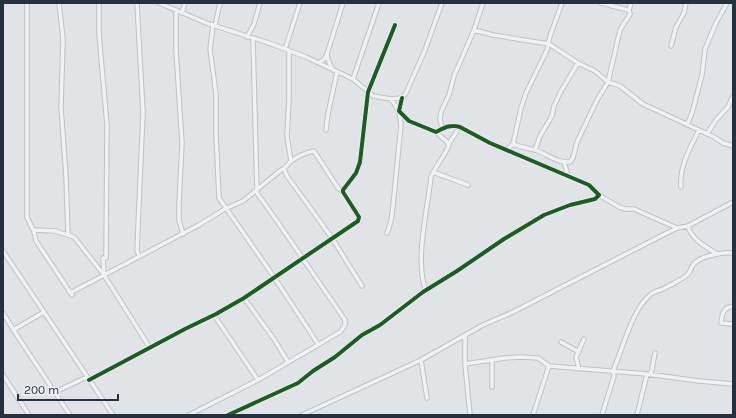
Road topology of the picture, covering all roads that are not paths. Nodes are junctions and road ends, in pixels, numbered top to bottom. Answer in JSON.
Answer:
{"nodes":[{"id":1,"x":26,"y":3,"type":"edge"},
{"id":2,"x":60,"y":3,"type":"edge"},
{"id":3,"x":99,"y":3,"type":"edge"},
{"id":4,"x":137,"y":3,"type":"edge"},
{"id":5,"x":159,"y":3,"type":"edge"},
{"id":6,"x":185,"y":3,"type":"edge"},
{"id":7,"x":220,"y":3,"type":"edge"},
{"id":8,"x":260,"y":3,"type":"edge"},
{"id":9,"x":300,"y":3,"type":"edge"},
{"id":10,"x":343,"y":3,"type":"edge"},
{"id":11,"x":379,"y":3,"type":"edge"},
{"id":12,"x":442,"y":3,"type":"edge"},
{"id":13,"x":483,"y":3,"type":"edge"},
{"id":14,"x":562,"y":3,"type":"edge"},
{"id":15,"x":601,"y":3,"type":"edge"},
{"id":16,"x":631,"y":3,"type":"edge"},
{"id":17,"x":686,"y":3,"type":"edge"},
{"id":18,"x":727,"y":3,"type":"edge"},
{"id":19,"x":176,"y":10,"type":"junction"},
{"id":20,"x":629,"y":10,"type":"junction"},
{"id":21,"x":182,"y":13,"type":"junction"},
{"id":22,"x":395,"y":25,"type":"dead end"},
{"id":23,"x":214,"y":26,"type":"junction"},
{"id":24,"x":474,"y":30,"type":"junction"},
{"id":25,"x":247,"y":37,"type":"junction"},
{"id":26,"x":253,"y":39,"type":"junction"},
{"id":27,"x":549,"y":44,"type":"junction"},
{"id":28,"x":671,"y":46,"type":"dead end"},
{"id":29,"x":287,"y":50,"type":"junction"},
{"id":30,"x":327,"y":54,"type":"junction"},
{"id":31,"x":319,"y":62,"type":"junction"},
{"id":32,"x":578,"y":63,"type":"junction"},
{"id":33,"x":336,"y":71,"type":"junction"},
{"id":34,"x":353,"y":79,"type":"junction"},
{"id":35,"x":608,"y":82,"type":"junction"},
{"id":36,"x":368,"y":92,"type":"junction"},
{"id":37,"x":733,"y":96,"type":"edge"},
{"id":38,"x":402,"y":98,"type":"junction"},
{"id":39,"x":391,"y":99,"type":"junction"},
{"id":40,"x":399,"y":110,"type":"junction"},
{"id":41,"x":687,"y":125,"type":"junction"},
{"id":42,"x":442,"y":128,"type":"junction"},
{"id":43,"x":326,"y":130,"type":"dead end"},
{"id":44,"x":699,"y":130,"type":"junction"},
{"id":45,"x":457,"y":131,"type":"dead end"},
{"id":46,"x":436,"y":132,"type":"junction"},
{"id":47,"x":707,"y":134,"type":"junction"},
{"id":48,"x":513,"y":144,"type":"junction"},
{"id":49,"x":448,"y":145,"type":"junction"},
{"id":50,"x":733,"y":146,"type":"edge"},
{"id":51,"x":506,"y":150,"type":"junction"},
{"id":52,"x":534,"y":150,"type":"junction"},
{"id":53,"x":291,"y":161,"type":"junction"},
{"id":54,"x":564,"y":162,"type":"junction"},
{"id":55,"x":284,"y":169,"type":"junction"},
{"id":56,"x":433,"y":172,"type":"junction"},
{"id":57,"x":567,"y":172,"type":"dead end"},
{"id":58,"x":468,"y":185,"type":"dead end"},
{"id":59,"x":681,"y":187,"type":"dead end"},
{"id":60,"x":256,"y":191,"type":"junction"},
{"id":61,"x":343,"y":192,"type":"junction"},
{"id":62,"x":600,"y":195,"type":"junction"},
{"id":63,"x":733,"y":202,"type":"edge"},
{"id":64,"x":225,"y":209,"type":"junction"},
{"id":65,"x":359,"y":217,"type":"junction"},
{"id":66,"x":362,"y":224,"type":"dead end"},
{"id":67,"x":688,"y":226,"type":"junction"},
{"id":68,"x":677,"y":228,"type":"junction"},
{"id":69,"x":34,"y":232,"type":"junction"},
{"id":70,"x":387,"y":233,"type":"dead end"},
{"id":71,"x":68,"y":234,"type":"junction"},
{"id":72,"x":183,"y":234,"type":"junction"},
{"id":73,"x":332,"y":238,"type":"junction"},
{"id":74,"x":3,"y":251,"type":"edge"},
{"id":75,"x":717,"y":254,"type":"junction"},
{"id":76,"x":733,"y":254,"type":"edge"},
{"id":77,"x":140,"y":256,"type":"junction"},
{"id":78,"x":303,"y":258,"type":"junction"},
{"id":79,"x":104,"y":275,"type":"junction"},
{"id":80,"x":274,"y":278,"type":"junction"},
{"id":81,"x":362,"y":286,"type":"dead end"},
{"id":82,"x":426,"y":290,"type":"junction"},
{"id":83,"x":244,"y":298,"type":"junction"},
{"id":84,"x":733,"y":306,"type":"edge"},
{"id":85,"x":44,"y":312,"type":"junction"},
{"id":86,"x":3,"y":313,"type":"edge"},
{"id":87,"x":214,"y":315,"type":"junction"},
{"id":88,"x":733,"y":324,"type":"edge"},
{"id":89,"x":13,"y":330,"type":"junction"},
{"id":90,"x":465,"y":335,"type":"junction"},
{"id":91,"x":584,"y":339,"type":"dead end"},
{"id":92,"x":561,"y":342,"type":"dead end"},
{"id":93,"x":318,"y":344,"type":"junction"},
{"id":94,"x":150,"y":348,"type":"junction"},
{"id":95,"x":579,"y":352,"type":"junction"},
{"id":96,"x":655,"y":353,"type":"dead end"},
{"id":97,"x":421,"y":360,"type":"junction"},
{"id":98,"x":492,"y":360,"type":"junction"},
{"id":99,"x":288,"y":362,"type":"junction"},
{"id":100,"x":465,"y":364,"type":"junction"},
{"id":101,"x":549,"y":366,"type":"junction"},
{"id":102,"x":579,"y":369,"type":"junction"},
{"id":103,"x":613,"y":371,"type":"junction"},
{"id":104,"x":649,"y":374,"type":"junction"},
{"id":105,"x":3,"y":375,"type":"edge"},
{"id":106,"x":88,"y":379,"type":"junction"},
{"id":107,"x":258,"y":380,"type":"junction"},
{"id":108,"x":733,"y":384,"type":"edge"},
{"id":109,"x":492,"y":387,"type":"dead end"},
{"id":110,"x":55,"y":392,"type":"junction"},
{"id":111,"x":427,"y":398,"type":"dead end"},
{"id":112,"x":29,"y":415,"type":"edge"},
{"id":113,"x":70,"y":415,"type":"edge"},
{"id":114,"x":113,"y":415,"type":"edge"},
{"id":115,"x":189,"y":415,"type":"edge"},
{"id":116,"x":228,"y":415,"type":"edge"},
{"id":117,"x":302,"y":415,"type":"edge"},
{"id":118,"x":470,"y":415,"type":"edge"},
{"id":119,"x":533,"y":415,"type":"edge"},
{"id":120,"x":602,"y":415,"type":"edge"},
{"id":121,"x":637,"y":415,"type":"edge"}],
"edges":[{"from":1,"to":69,"type":"street"},
{"from":2,"to":71,"type":"street"},
{"from":3,"to":79,"type":"street"},
{"from":4,"to":77,"type":"street"},
{"from":5,"to":19,"type":"street"},
{"from":6,"to":21,"type":"street"},
{"from":7,"to":23,"type":"street"},
{"from":8,"to":25,"type":"street"},
{"from":9,"to":29,"type":"street"},
{"from":10,"to":30,"type":"street"},
{"from":11,"to":34,"type":"street"},
{"from":12,"to":38,"type":"street"},
{"from":13,"to":24,"type":"street"},
{"from":14,"to":27,"type":"street"},
{"from":15,"to":20,"type":"street"},
{"from":16,"to":20,"type":"street"},
{"from":17,"to":28,"type":"street"},
{"from":18,"to":41,"type":"street"},
{"from":19,"to":21,"type":"street"},
{"from":19,"to":72,"type":"street"},
{"from":20,"to":35,"type":"street"},
{"from":21,"to":23,"type":"street"},
{"from":22,"to":36,"type":"street"},
{"from":23,"to":25,"type":"street"},
{"from":23,"to":64,"type":"street"},
{"from":24,"to":27,"type":"street"},
{"from":24,"to":42,"type":"street"},
{"from":25,"to":26,"type":"street"},
{"from":26,"to":29,"type":"street"},
{"from":26,"to":60,"type":"street"},
{"from":27,"to":32,"type":"street"},
{"from":27,"to":48,"type":"street"},
{"from":29,"to":31,"type":"street"},
{"from":29,"to":53,"type":"street"},
{"from":30,"to":31,"type":"street"},
{"from":30,"to":33,"type":"street"},
{"from":31,"to":33,"type":"street"},
{"from":32,"to":35,"type":"street"},
{"from":32,"to":52,"type":"street"},
{"from":33,"to":34,"type":"street"},
{"from":33,"to":43,"type":"street"},
{"from":34,"to":36,"type":"street"},
{"from":35,"to":41,"type":"street"},
{"from":35,"to":54,"type":"street"},
{"from":36,"to":39,"type":"street"},
{"from":36,"to":61,"type":"street"},
{"from":37,"to":47,"type":"street"},
{"from":38,"to":39,"type":"street"},
{"from":38,"to":40,"type":"street"},
{"from":39,"to":40,"type":"street"},
{"from":40,"to":46,"type":"street"},
{"from":40,"to":70,"type":"street"},
{"from":41,"to":44,"type":"street"},
{"from":42,"to":46,"type":"street"},
{"from":42,"to":51,"type":"street"},
{"from":44,"to":47,"type":"street"},
{"from":44,"to":59,"type":"street"},
{"from":45,"to":49,"type":"street"},
{"from":46,"to":49,"type":"street"},
{"from":47,"to":50,"type":"street"},
{"from":48,"to":51,"type":"street"},
{"from":48,"to":52,"type":"street"},
{"from":49,"to":56,"type":"street"},
{"from":51,"to":62,"type":"street"},
{"from":52,"to":54,"type":"street"},
{"from":53,"to":55,"type":"street"},
{"from":53,"to":61,"type":"street"},
{"from":54,"to":57,"type":"street"},
{"from":55,"to":60,"type":"street"},
{"from":55,"to":73,"type":"street"},
{"from":56,"to":58,"type":"street"},
{"from":56,"to":82,"type":"street"},
{"from":60,"to":64,"type":"street"},
{"from":60,"to":78,"type":"street"},
{"from":61,"to":65,"type":"street"},
{"from":62,"to":68,"type":"street"},
{"from":62,"to":82,"type":"street"},
{"from":63,"to":67,"type":"street"},
{"from":64,"to":72,"type":"street"},
{"from":64,"to":80,"type":"street"},
{"from":65,"to":66,"type":"street"},
{"from":65,"to":73,"type":"street"},
{"from":67,"to":68,"type":"street"},
{"from":67,"to":75,"type":"street"},
{"from":68,"to":90,"type":"street"},
{"from":69,"to":71,"type":"street"},
{"from":69,"to":79,"type":"street"},
{"from":71,"to":79,"type":"street"},
{"from":72,"to":77,"type":"street"},
{"from":73,"to":78,"type":"street"},
{"from":73,"to":81,"type":"street"},
{"from":74,"to":85,"type":"street"},
{"from":75,"to":76,"type":"street"},
{"from":75,"to":103,"type":"street"},
{"from":77,"to":79,"type":"street"},
{"from":78,"to":80,"type":"street"},
{"from":78,"to":93,"type":"street"},
{"from":79,"to":94,"type":"street"},
{"from":80,"to":83,"type":"street"},
{"from":80,"to":93,"type":"street"},
{"from":82,"to":116,"type":"street"},
{"from":83,"to":87,"type":"street"},
{"from":83,"to":99,"type":"street"},
{"from":84,"to":88,"type":"street"},
{"from":85,"to":89,"type":"street"},
{"from":85,"to":106,"type":"street"},
{"from":86,"to":89,"type":"street"},
{"from":87,"to":94,"type":"street"},
{"from":87,"to":107,"type":"street"},
{"from":89,"to":110,"type":"street"},
{"from":90,"to":97,"type":"street"},
{"from":90,"to":100,"type":"street"},
{"from":91,"to":95,"type":"street"},
{"from":92,"to":95,"type":"street"},
{"from":93,"to":99,"type":"street"},
{"from":94,"to":106,"type":"street"},
{"from":95,"to":102,"type":"street"},
{"from":96,"to":104,"type":"street"},
{"from":97,"to":111,"type":"street"},
{"from":97,"to":117,"type":"street"},
{"from":98,"to":100,"type":"street"},
{"from":98,"to":101,"type":"street"},
{"from":98,"to":109,"type":"street"},
{"from":99,"to":107,"type":"street"},
{"from":100,"to":118,"type":"street"},
{"from":101,"to":102,"type":"street"},
{"from":101,"to":119,"type":"street"},
{"from":102,"to":103,"type":"street"},
{"from":103,"to":104,"type":"street"},
{"from":103,"to":120,"type":"street"},
{"from":104,"to":108,"type":"street"},
{"from":104,"to":121,"type":"street"},
{"from":105,"to":112,"type":"street"},
{"from":106,"to":110,"type":"street"},
{"from":106,"to":114,"type":"street"},
{"from":107,"to":115,"type":"street"},
{"from":110,"to":113,"type":"street"}]}
